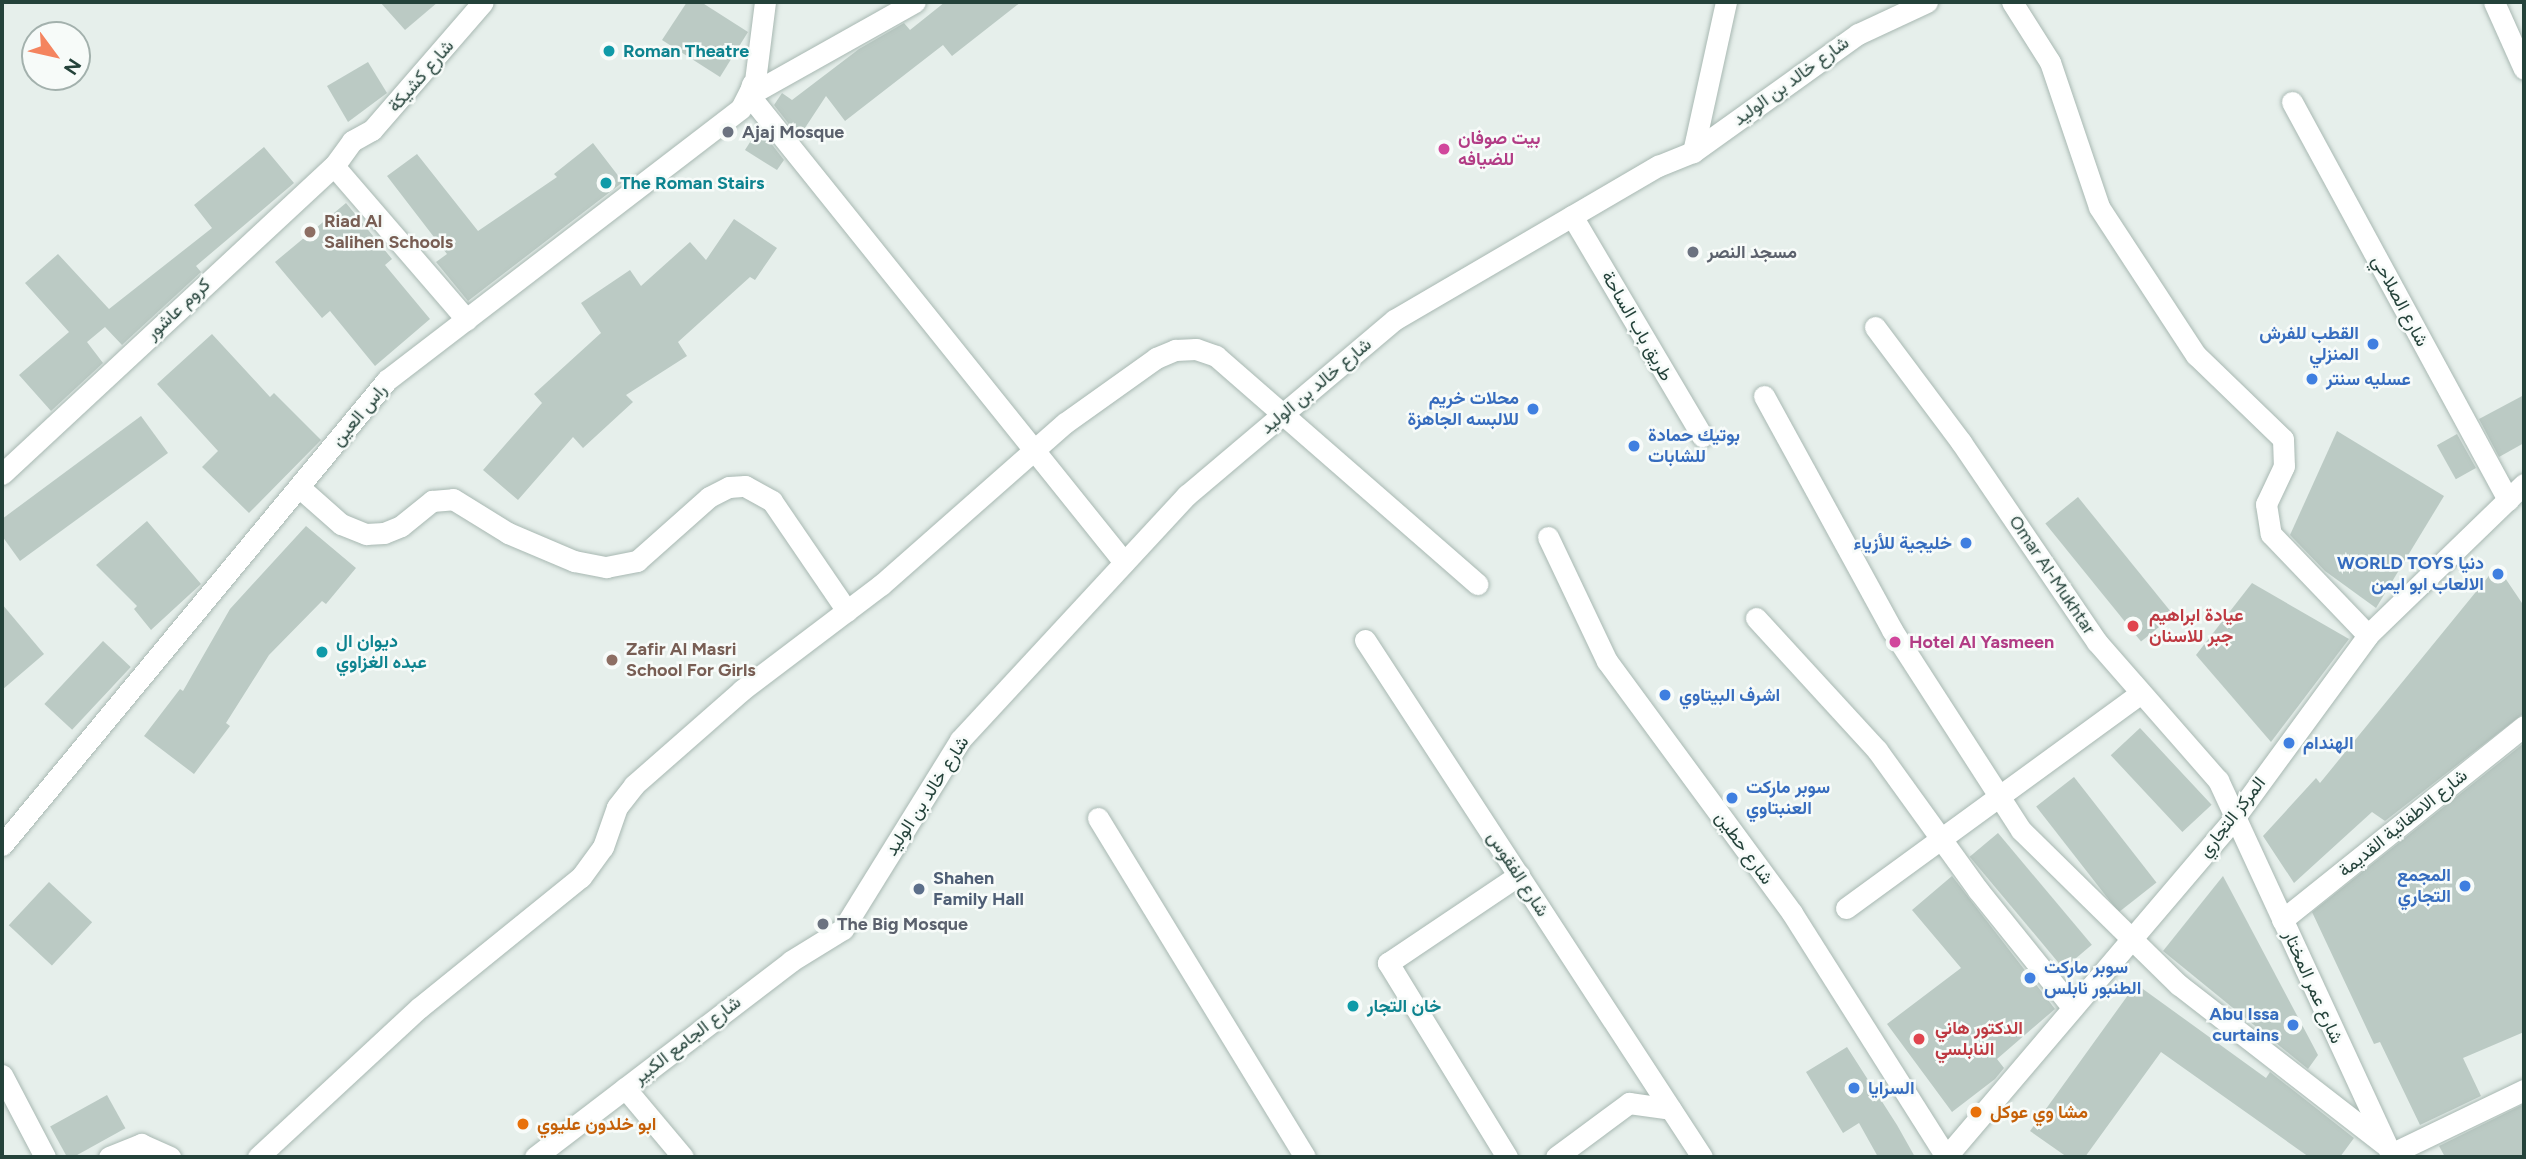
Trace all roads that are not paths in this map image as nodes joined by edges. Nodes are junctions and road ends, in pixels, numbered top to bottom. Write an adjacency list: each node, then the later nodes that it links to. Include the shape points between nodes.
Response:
1 (483, 2): 11 (street, شارع كشيكة, via 398,104 372,130)
2 (765, 2): 9 (street, راس العين, via 757,70)
3 (915, 2): 9 (street)
4 (1726, 2): 12 (street)
5 (1927, 2): 12 (street, شارع خالد بن الوليد, via 1858,34)
6 (2012, 2): 30 (street, via 2050,62 2099,206 2196,355 2283,439 2284,466 2266,505 2270,534)
7 (2494, 2): 8 (street)
8 (2524, 69)
9 (749, 95): 15 (street, راس العين, via 729,120); 20 (street)
10 (2292, 102): 24 (street, شارع الصلاحي)
11 (352, 141): 13 (street, كروم عاشور)
12 (1693, 152): 14 (street, شارع خالد بن الوليد, via 1658,166)
13 (334, 166): 15 (street); 21 (street, كروم عاشور)
14 (1572, 216): 18 (street, شارع خالد بن الوليد, via 1394,320); 19 (street, طريق باب الساحة)
15 (467, 320): 23 (street, راس العين, via 387,380)
16 (1875, 327): 32 (street, Omar Al-Mukhtar, via 1961,442 2097,642)
17 (1764, 396): 34 (street, via 1892,630)
18 (1280, 416): 20 (street, via 1216,356 1196,349 1175,350 1133,374); 26 (street, شارع خالد بن الوليد, via 1187,495); 27 (street)
19 (1702, 436)
20 (1034, 450): 26 (street); 28 (street)
21 (2, 474)
22 (2524, 484): 24 (street, المركز التجاري)
23 (299, 488): 28 (street, via 341,524 366,534 393,530 432,501 453,499 544,549 606,567 637,561 709,497 729,487 745,486 772,501); 38 (street, راس العين)
24 (2508, 500): 30 (street, المركز التجاري)
25 (1548, 537): 60 (street, شارع حطين, via 1607,661 1792,913)
26 (1124, 562): 42 (street, شارع خالد بن الوليد, via 961,740)
27 (1477, 584)
28 (847, 611): 53 (street, via 742,690 634,785 617,807 603,847 581,877 419,1008)
29 (1756, 618): 37 (street, via 1877,750)
30 (2368, 635): 35 (street, المركز التجاري)
31 (1365, 640): 39 (street, شارع الفقوس)
32 (2141, 693): 34 (street); 35 (street, Omar Al-Mukhtar, via 2218,780)
33 (2524, 726): 41 (street, شارع الاطفائية القديمة)
34 (1999, 796): 37 (street); 43 (street, via 2021,830)
35 (2235, 817): 41 (street, شارع عمر المختار); 43 (street, المركز التجاري)
36 (1098, 818): 56 (street)
37 (1941, 838): 40 (street); 44 (street)
38 (2, 845)
39 (1519, 875): 48 (street, شارع الفقوس); 57 (street, via 1388,963)
40 (1846, 908)
41 (2282, 920): 49 (street, شارع عمر المختار)
42 (843, 929): 46 (street, شارع الجامع الكبير, via 791,961)
43 (2132, 938): 44 (street, المركز التجاري); 49 (street, via 2179,985)
44 (2073, 1008): 60 (street, المركز التجاري)
45 (2, 1075): 50 (street)
46 (625, 1088): 54 (street, شارع الجامع الكبير); 55 (street)
47 (2524, 1090): 49 (street)
48 (1671, 1109): 58 (street, via 1629,1103); 59 (street, شارع الفقوس)
49 (2389, 1152)
50 (45, 1157)
51 (109, 1157): 52 (street, via 141,1144)
52 (170, 1157)
53 (258, 1157)
54 (535, 1157)
55 (683, 1157)
56 (1306, 1157)
57 (1507, 1157)
58 (1556, 1157)
59 (1702, 1157)
60 (1946, 1157)

